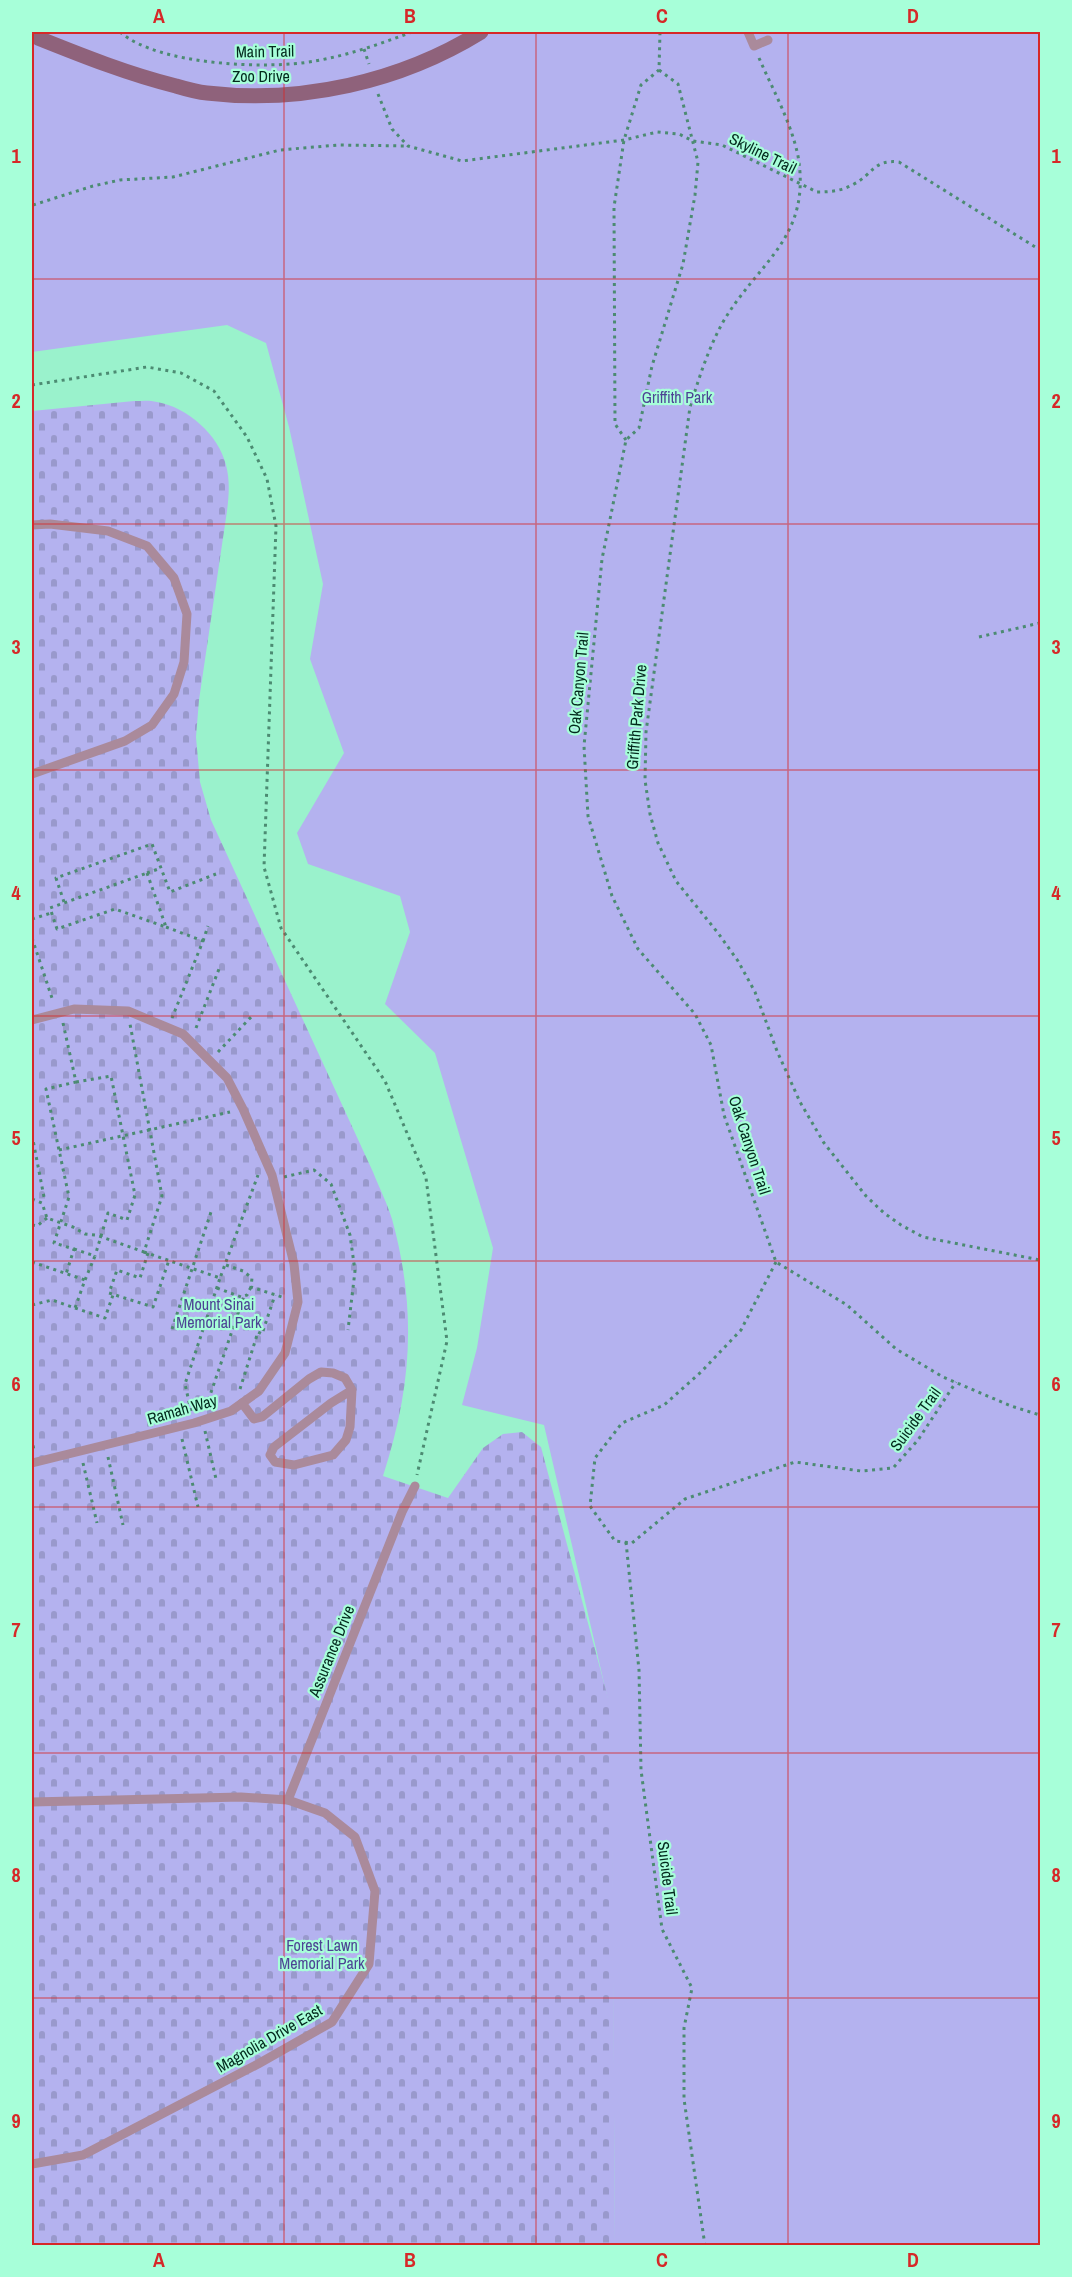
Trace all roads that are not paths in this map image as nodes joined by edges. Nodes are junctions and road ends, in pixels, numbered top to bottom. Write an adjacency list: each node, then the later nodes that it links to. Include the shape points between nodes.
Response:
1 (481, 32): 3 (street, Zoo Drive, via 417,65 353,85 285,96 205,93 146,79)
2 (748, 32): 4 (lane, via 754,46)
3 (37, 40)
4 (768, 40)
5 (32, 525): 6 (lane, via 108,531 147,546 174,578 187,614 184,662 174,694 152,725 125,741)
6 (32, 774)
7 (32, 1020): 9 (lane, Ramah Way, via 74,1009 128,1011 183,1034 227,1078 274,1180 294,1264 298,1302 285,1353 259,1391)
8 (352, 1390): 8 (lane, via 350,1427 346,1440 333,1455 294,1465 274,1462 270,1455 274,1447); 9 (lane, via 345,1378 321,1372 262,1417 254,1419)
9 (242, 1403): 10 (lane, Ramah Way, via 198,1422)
10 (32, 1463)
11 (415, 1486): 12 (lane, Assurance Drive)
12 (288, 1800): 13 (lane, Magnolia Drive East, via 241,1797); 14 (lane, Magnolia Drive East, via 325,1813 355,1837 375,1891 369,1964 332,2022 83,2155)
13 (32, 1802)
14 (32, 2164)

